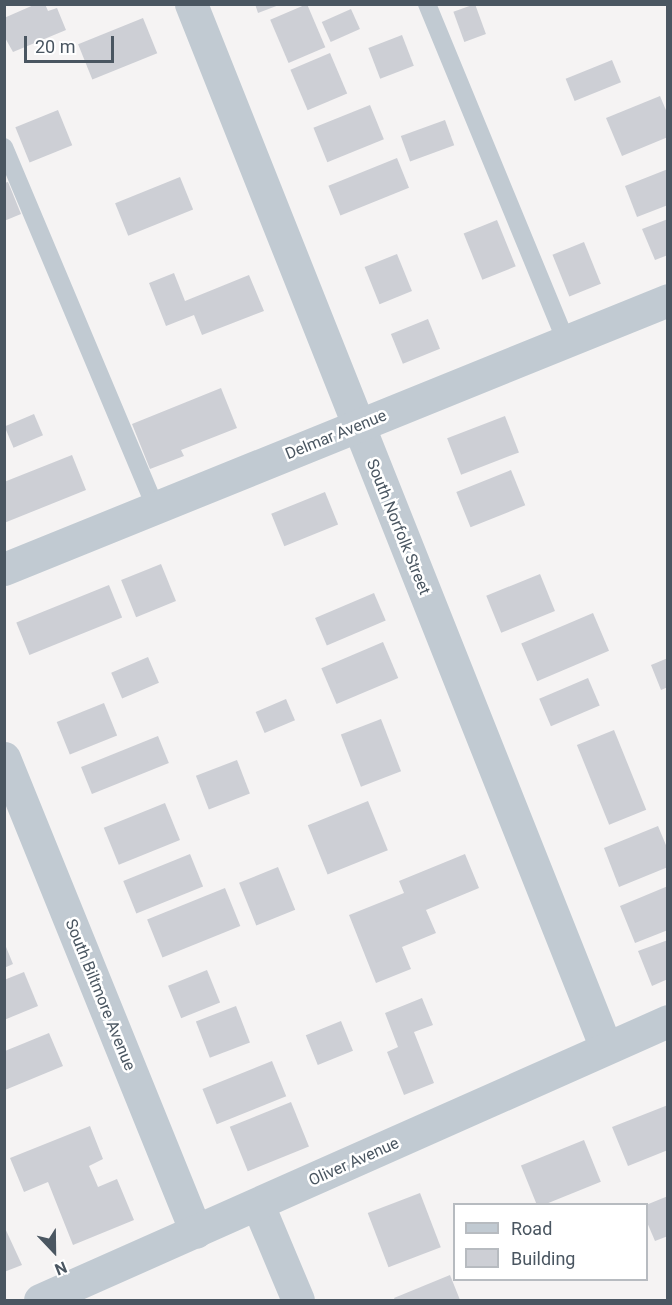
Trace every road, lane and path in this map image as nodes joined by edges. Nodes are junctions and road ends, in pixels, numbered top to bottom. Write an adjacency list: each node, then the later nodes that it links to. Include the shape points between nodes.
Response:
1 (191, 4): 6 (street, South Norfolk Street)
2 (428, 4): 5 (lane)
3 (4, 147): 7 (lane)
4 (668, 300): 5 (street, Delmar Avenue)
5 (566, 341): 6 (street, Delmar Avenue)
6 (358, 426): 7 (street, Delmar Avenue); 11 (street, South Norfolk Street)
7 (156, 508): 8 (street, Delmar Avenue)
8 (4, 569)
9 (4, 758): 13 (street, South Biltmore Avenue)
10 (668, 1021): 11 (street, Oliver Avenue)
11 (606, 1048): 12 (street, Oliver Avenue)
12 (258, 1205): 13 (street, Oliver Avenue); 15 (street)
13 (196, 1232): 14 (street, Oliver Avenue)
14 (40, 1300)
15 (298, 1300)

